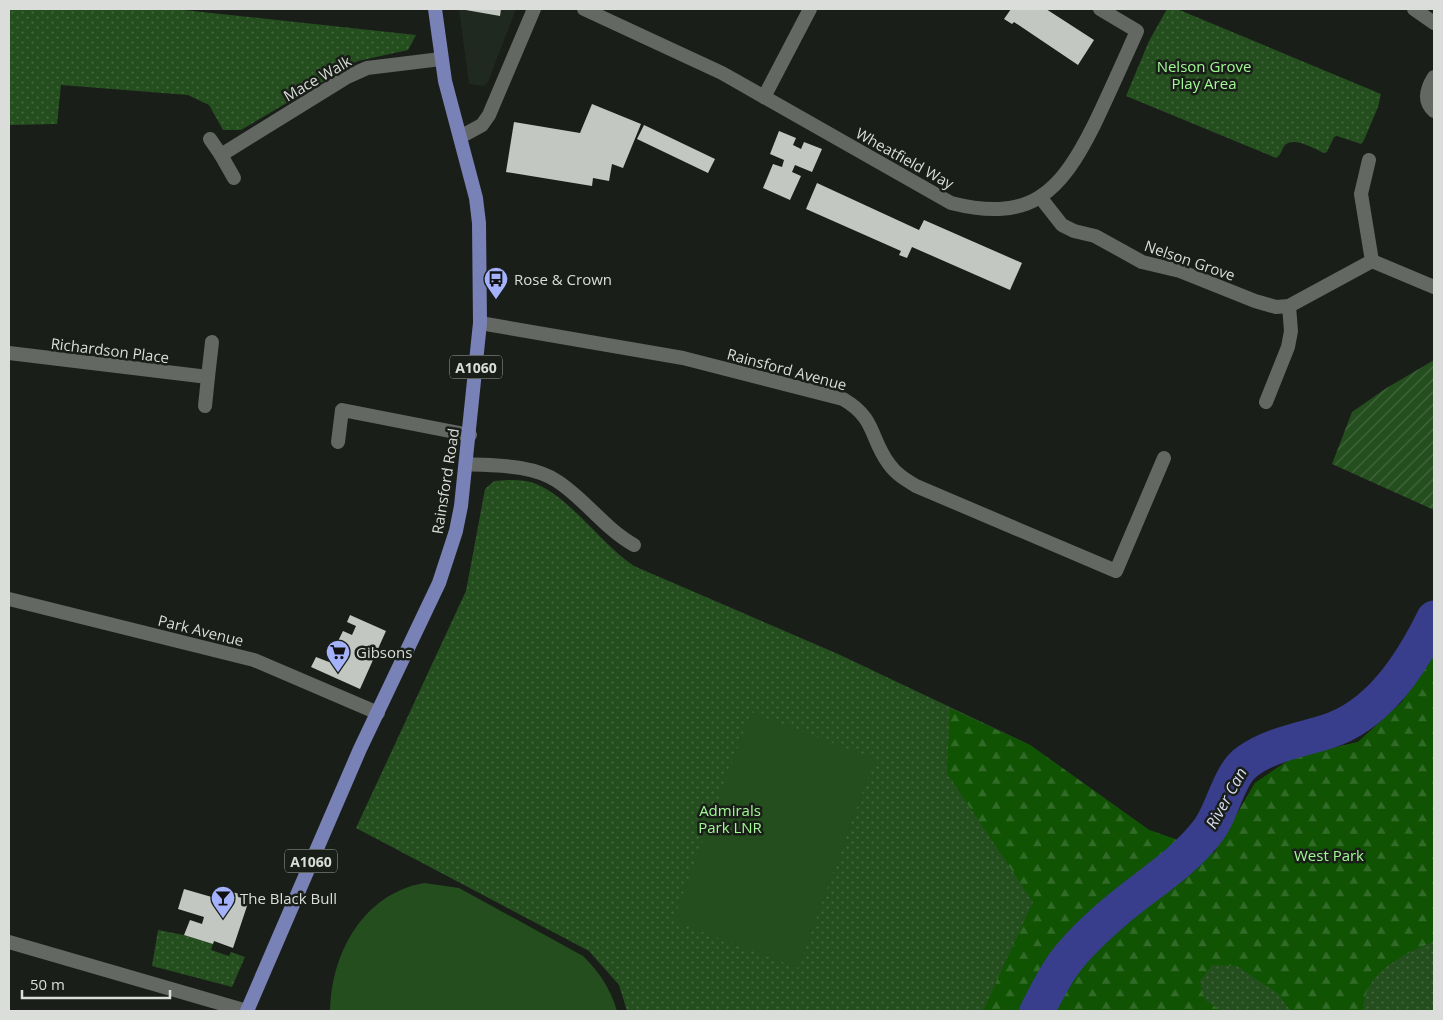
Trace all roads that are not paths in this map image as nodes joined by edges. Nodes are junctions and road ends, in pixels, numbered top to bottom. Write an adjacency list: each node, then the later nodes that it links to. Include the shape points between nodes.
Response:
1 (435, 9): 8 (main road, Rainsford Road / A1060)
2 (534, 9): 12 (street, via 489,114 482,125)
3 (584, 9): 10 (street, Wheatfield Way, via 722,73)
4 (810, 9): 10 (street)
5 (1100, 9): 17 (street, Wheatfield Way, via 1137,31 1077,158 1064,177)
6 (1414, 9): 7 (street)
7 (1434, 23)
8 (441, 59): 12 (main road, Rainsford Road / A1060); 14 (street, Mace Walk, via 367,68)
9 (1434, 77): 11 (street, via 1426,99)
10 (764, 97): 17 (street, Wheatfield Way, via 951,203 976,209 1002,208)
11 (1434, 111)
12 (460, 137): 21 (main road, Rainsford Road / A1060, via 476,198)
13 (210, 139): 14 (street)
14 (221, 155): 16 (street)
15 (1369, 160): 18 (street, via 1361,194)
16 (234, 178)
17 (1040, 197): 20 (street, Nelson Grove, via 1062,225 1095,236 1142,262 1196,276 1255,301 1276,307)
18 (1372, 261): 19 (street); 20 (street)
19 (1434, 286)
20 (1289, 306): 25 (street, via 1291,331 1288,347)
21 (480, 323): 27 (main road, Rainsford Road / A1060); 29 (street, Rainsford Avenue, via 683,358 842,400 858,408 868,421 888,464 916,486 1116,571)
22 (212, 342): 24 (street)
23 (9, 353): 24 (street, Richardson Place)
24 (208, 377): 26 (street)
25 (1266, 402)
26 (205, 406)
27 (470, 435): 28 (street, via 342,410); 30 (main road, Rainsford Road / A1060)
28 (338, 442)
29 (1164, 458)
30 (466, 464): 31 (street, via 520,468 556,480 606,526); 33 (main road, Rainsford Road / A1060, via 456,531 439,584)
31 (634, 544)
32 (9, 599): 33 (street, Park Avenue, via 254,660)
33 (378, 713): 35 (main road, Rainsford Road / A1060)
34 (9, 942): 35 (street)
35 (247, 1011)

